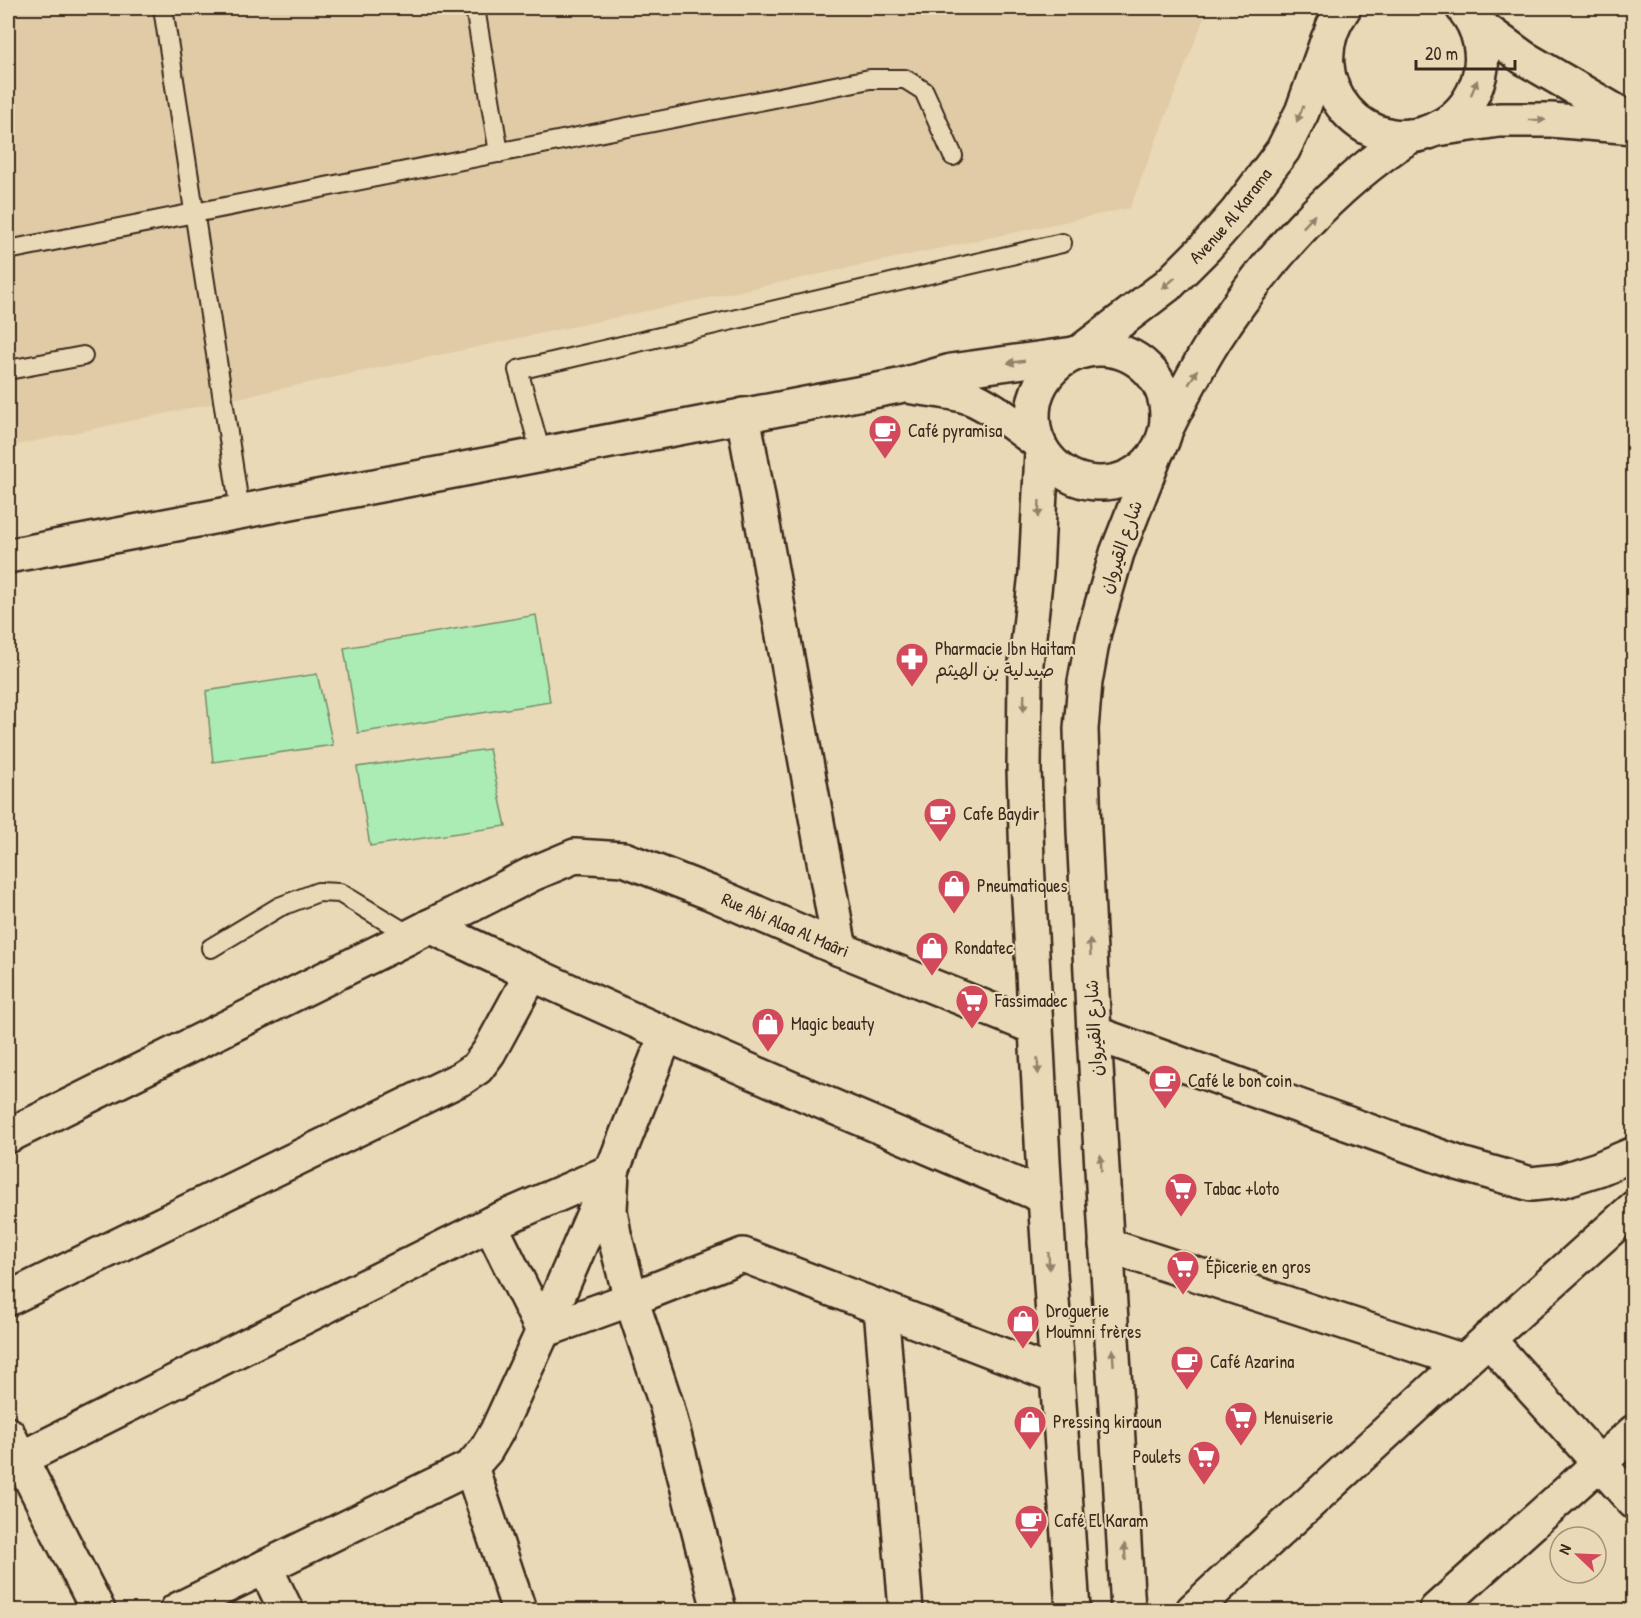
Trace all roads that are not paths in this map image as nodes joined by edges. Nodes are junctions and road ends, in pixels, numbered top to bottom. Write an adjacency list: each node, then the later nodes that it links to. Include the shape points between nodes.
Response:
1 (163, 8): 9 (lane)
2 (475, 8): 7 (lane)
3 (1467, 13): 5 (street, via 1524,58); 6 (street, one-way to 3, via 1452,119 1474,91 1482,56 1479,38)
4 (1336, 19): 6 (street, via 1326,54 1328,76 1344,109 1381,133 1395,136); 12 (street, Avenue Al Karama, one-way to 12, via 1302,112 1283,150 1236,213 1168,284)
5 (1634, 124): 6 (street, one-way to 5, via 1499,120)
6 (1424, 132): 17 (street, one-way to 6, via 1210,348 1282,250 1354,177 1383,153)
7 (499, 153): 8 (lane, via 870,79 905,79 924,91); 9 (lane)
8 (953, 156)
9 (194, 213): 11 (lane); 20 (lane)
10 (1062, 243): 19 (lane, via 518,370)
11 (8, 250)
12 (1077, 353): 15 (street, one-way to 15, via 951,371); 17 (street, via 1097,348 1114,350 1145,365 1164,394 1167,411); 18 (street, via 1050,371 1035,397 1034,427)
13 (83, 356): 14 (lane)
14 (8, 370)
15 (899, 386): 16 (street); 18 (street, via 970,398 988,406)
16 (743, 415): 19 (street); 24 (street)
17 (1160, 442): 18 (street, via 1146,466 1129,477 1097,484 1060,470); 27 (street, شارع القيروان, one-way to 17, via 1081,740 1085,682 1094,632 1117,553)
18 (1040, 446): 26 (street, one-way to 26, via 1036,573 1024,718)
19 (541, 454): 20 (street)
20 (240, 511): 21 (street)
21 (8, 556)
22 (421, 931): 23 (lane, via 340,893 318,892 279,907); 24 (street, Rue Abi Alaa Al Maâri, via 575,856 624,859); 25 (street); 29 (street, Rue Abi Alaa Al Maâri)
23 (211, 948)
24 (840, 949): 26 (street, Rue Abi Alaa Al Maâri)
25 (531, 975): 28 (street); 36 (street, via 489,1052 477,1068 462,1078)
26 (1036, 1028): 32 (street, one-way to 32)
27 (1094, 1033): 30 (street, via 1461,1164 1531,1184 1560,1181); 35 (street, شارع القيروان, one-way to 27)
28 (666, 1035): 31 (street); 32 (street)
29 (8, 1136)
30 (1634, 1154)
31 (612, 1170): 34 (street); 37 (street, via 610,1210); 39 (street)
32 (1045, 1197): 41 (street, one-way to 41)
33 (1634, 1208): 40 (street)
34 (490, 1224): 39 (street); 43 (street)
35 (1106, 1245): 40 (street); 55 (street, شارع القيروان, one-way to 35)
36 (8, 1299)
37 (631, 1299): 38 (street, via 743,1255); 39 (street); 52 (street, via 667,1407)
38 (881, 1308): 41 (street); 53 (street)
39 (543, 1331): 45 (street, via 497,1431)
40 (1476, 1350): 44 (street); 56 (street)
41 (1057, 1376): 54 (street)
42 (1634, 1432): 44 (street)
43 (14, 1447): 48 (street)
44 (1598, 1464): 46 (street); 57 (street)
45 (471, 1467): 47 (street); 51 (street)
46 (1634, 1502)
47 (265, 1567): 49 (street); 50 (street)
48 (98, 1611)
49 (177, 1611)
50 (286, 1611)
51 (519, 1611)
52 (719, 1611)
53 (906, 1611)
54 (1073, 1611)
55 (1128, 1611)
56 (1193, 1611)
57 (1436, 1611)

